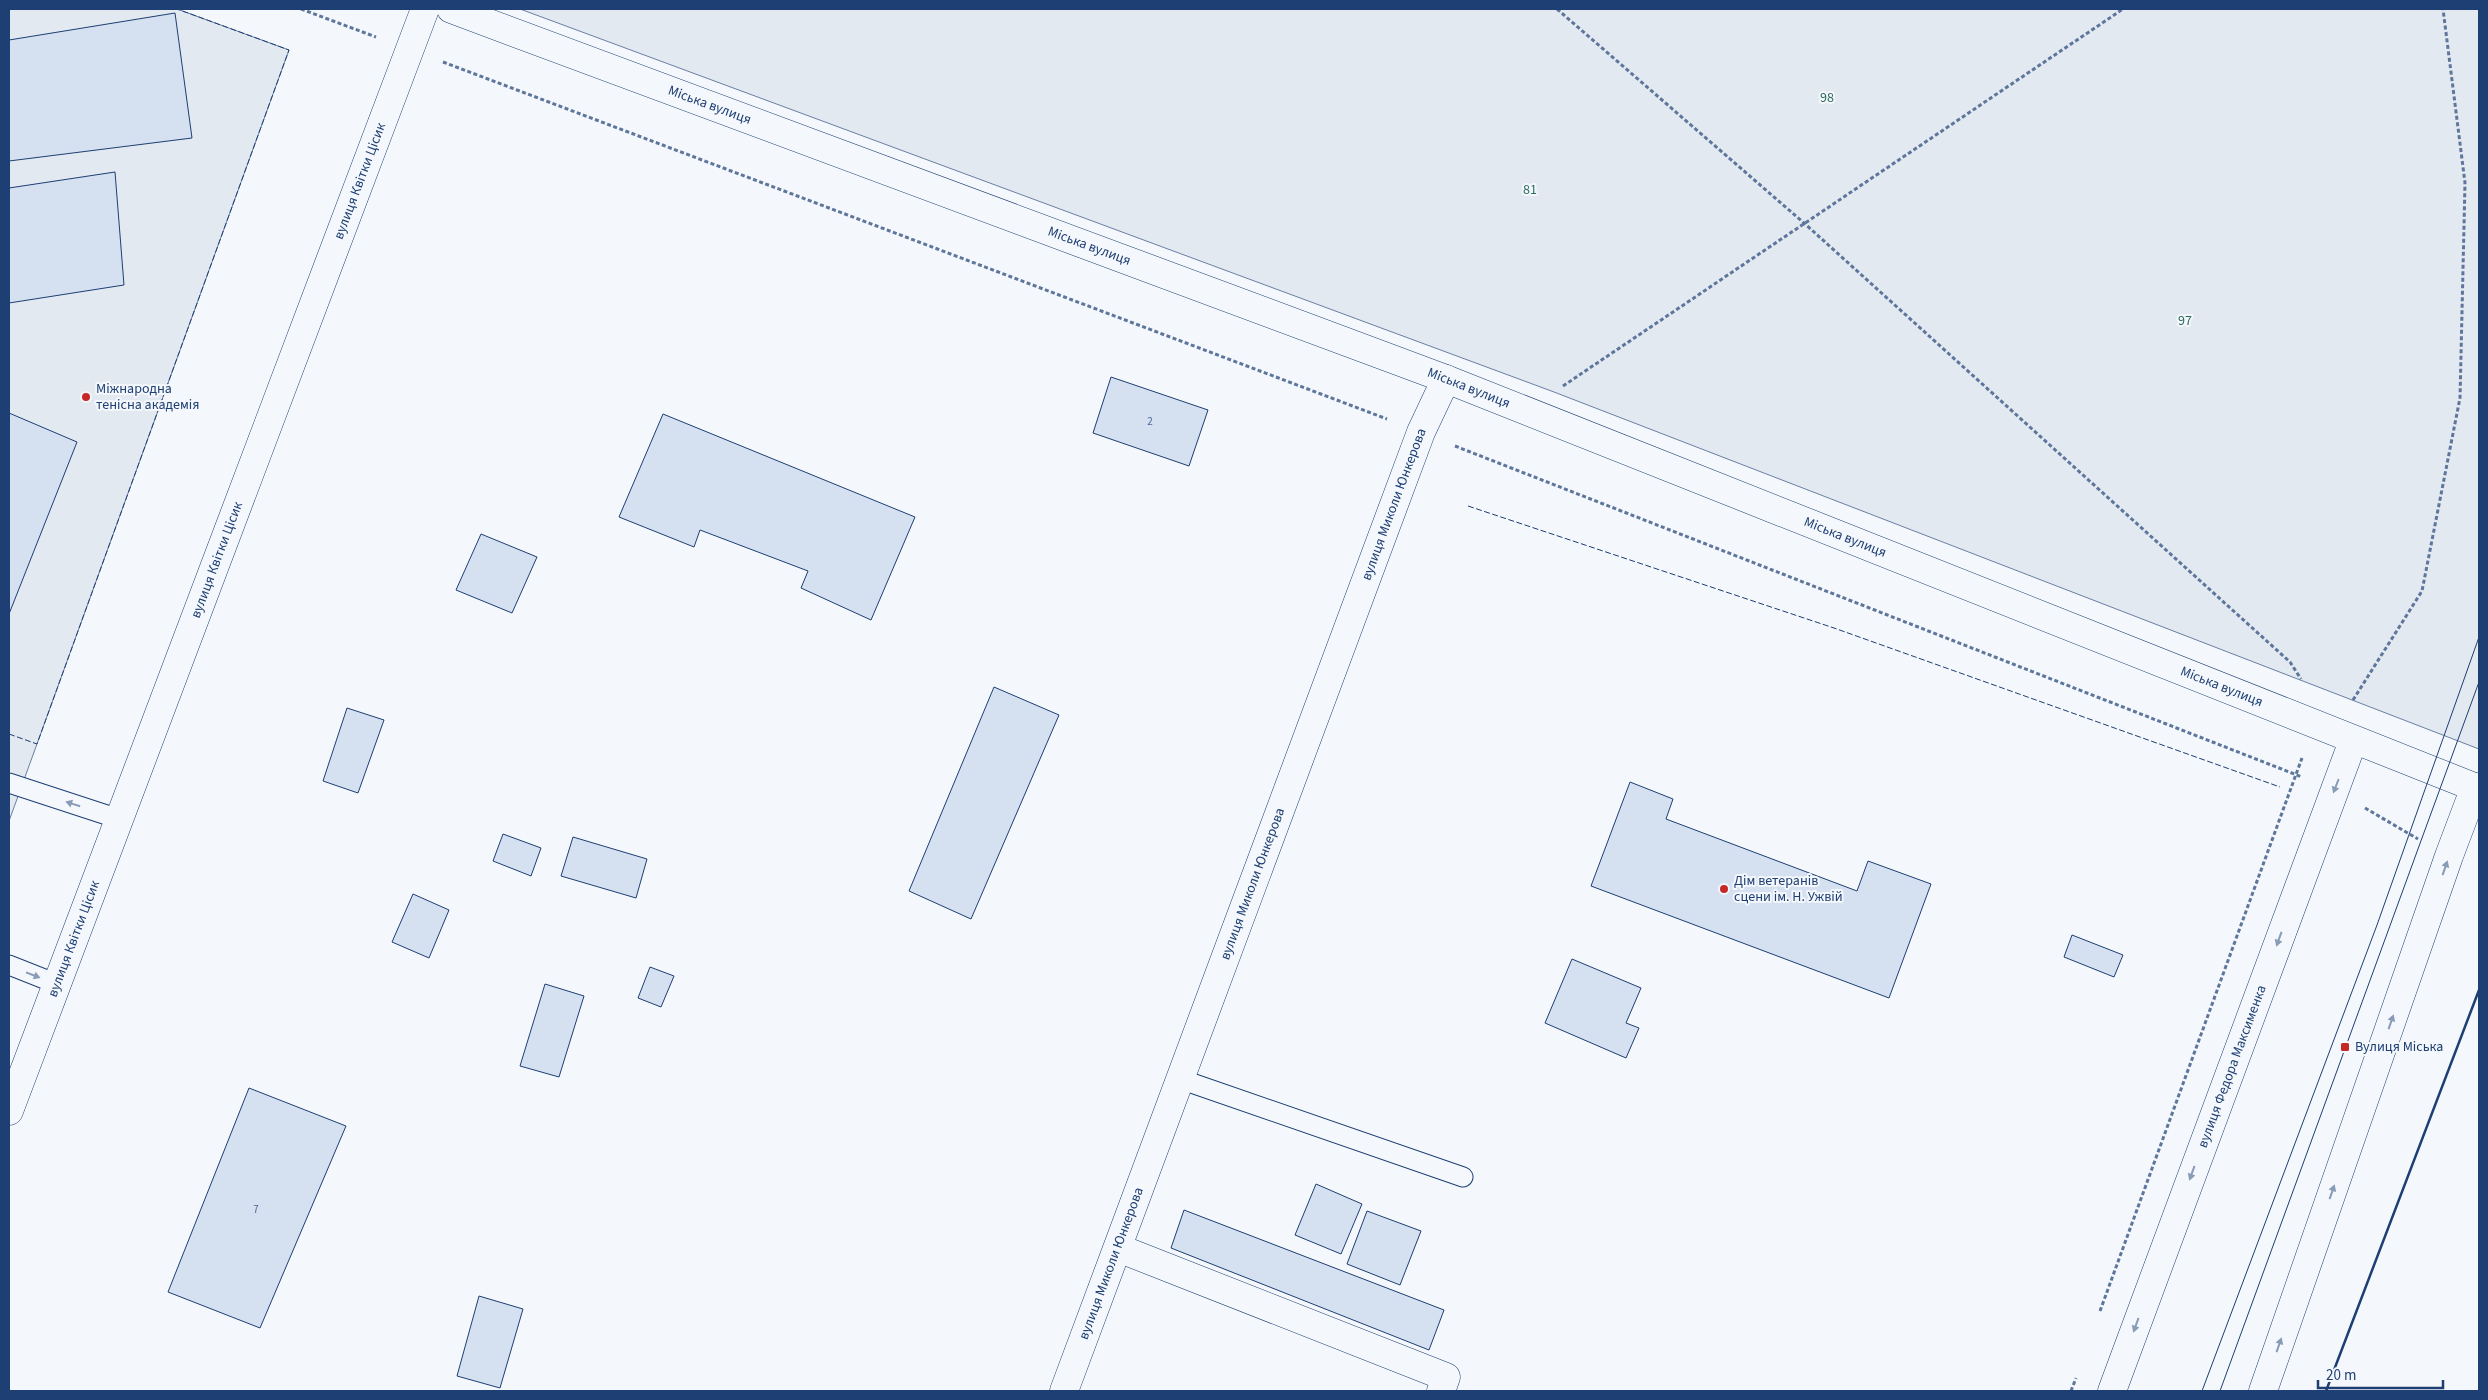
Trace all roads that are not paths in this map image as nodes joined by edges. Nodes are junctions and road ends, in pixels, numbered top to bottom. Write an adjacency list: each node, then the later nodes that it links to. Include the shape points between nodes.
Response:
1 (425, 9): 7 (street, вулиця Квітки Цісик)
2 (451, 9): 3 (street, Міська вулиця)
3 (1446, 379): 4 (street, Міська вулиця); 10 (street, вулиця Миколи Юнкерова, via 1421,432)
4 (2333, 733): 6 (street, Міська вулиця); 16 (street, вулиця Федора Максименка, one-way to 16)
5 (9, 784): 7 (lane, one-way to 5)
6 (2477, 788): 17 (street, one-way to 6, via 2449,856)
7 (119, 819): 9 (street, вулиця Квітки Цісик)
8 (9, 965): 9 (lane, one-way to 9)
9 (57, 984): 11 (street, вулиця Квітки Цісик)
10 (1180, 1079): 12 (lane); 13 (street, вулиця Миколи Юнкерова)
11 (9, 1111)
12 (1463, 1176)
13 (1118, 1248): 14 (street, вулиця Миколи Юнкерова); 15 (street, via 1446,1377)
14 (1064, 1391)
15 (1441, 1391)
16 (2112, 1391)
17 (2262, 1391)

